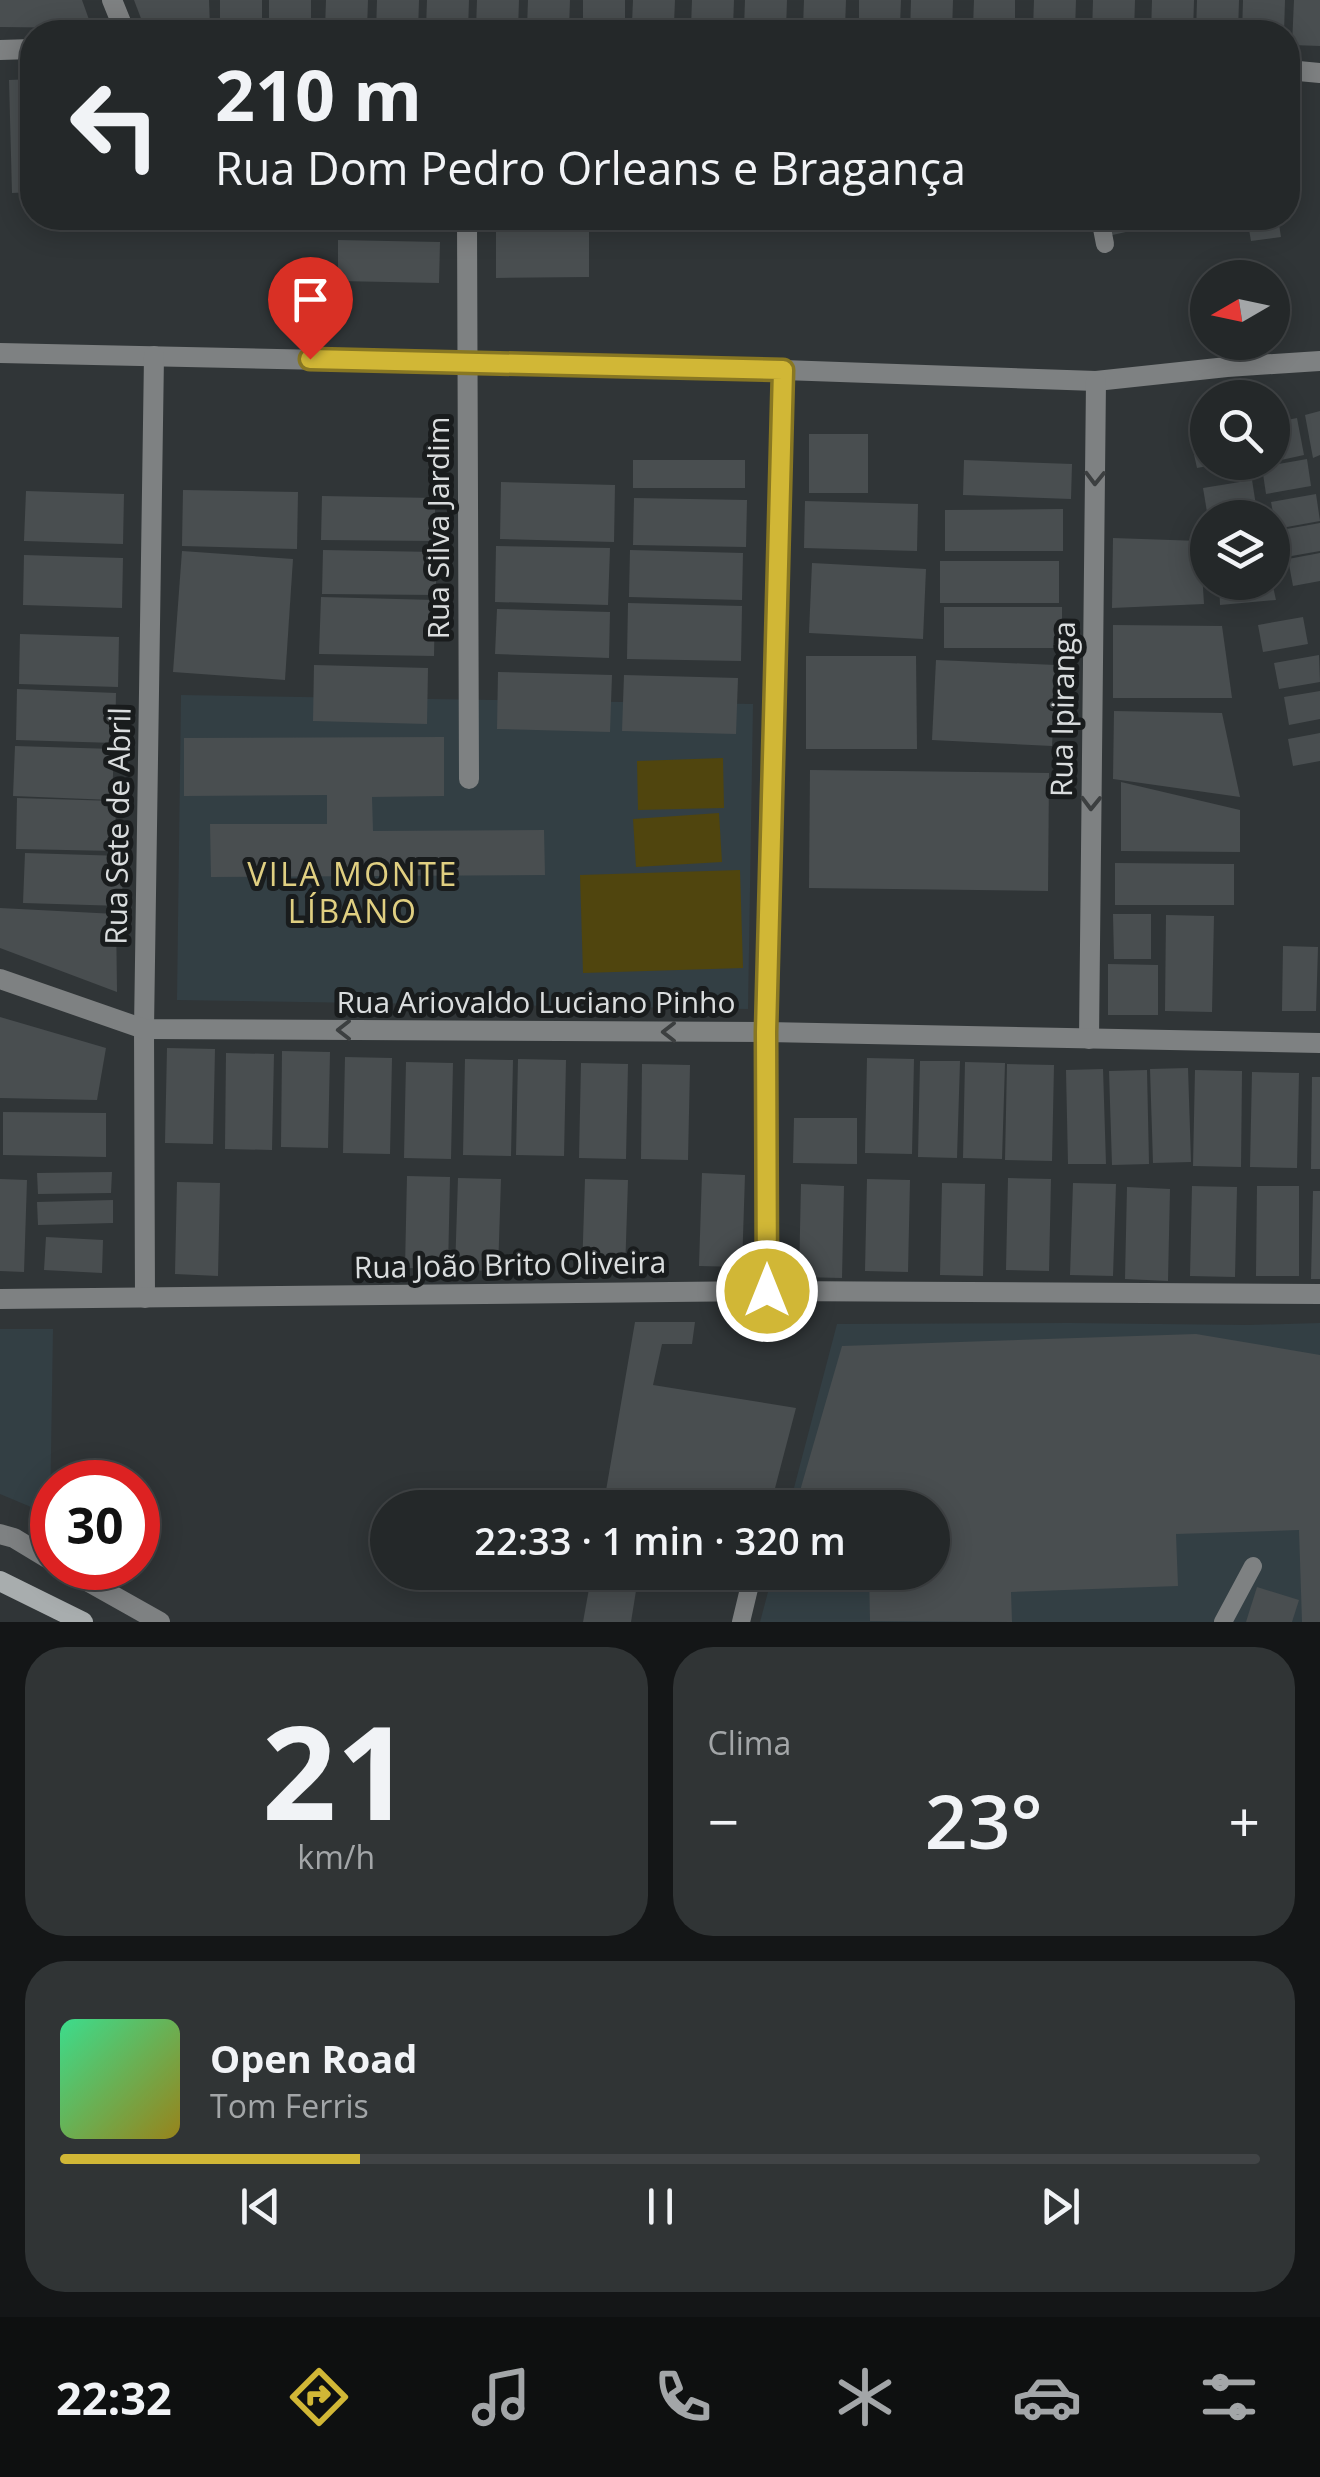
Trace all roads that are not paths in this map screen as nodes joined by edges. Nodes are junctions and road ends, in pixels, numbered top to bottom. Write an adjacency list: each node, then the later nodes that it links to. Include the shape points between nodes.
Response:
1 (467, 230): 7 (street, Rua Silva Jardim)
2 (1103, 230): 3 (lane)
3 (1106, 244)
4 (0, 352): 5 (street)
5 (154, 356): 7 (street); 12 (street, Rua Sete de Abril)
6 (1320, 361): 9 (street)
7 (466, 363): 8 (street); 10 (street, Rua Silva Jardim)
8 (783, 370): 9 (street); 13 (street)
9 (1096, 381): 14 (street, Rua Ipiranga, one-way to 14)
10 (469, 779)
11 (0, 978): 12 (street, Rua Ariovaldo Luciano Pinho)
12 (144, 1030): 13 (street, Rua Ariovaldo Luciano Pinho, one-way to 12); 19 (street, Rua Sete de Abril)
13 (766, 1032): 14 (street, Rua Ariovaldo Luciano Pinho); 16 (street)
14 (1088, 1038): 15 (street, Rua Ariovaldo Luciano Pinho)
15 (1320, 1043)
16 (767, 1291): 17 (street, Rua João Brito Oliveira); 19 (street, Rua João Brito Oliveira)
17 (1320, 1294)
18 (0, 1298): 19 (street, Rua João Brito Oliveira)
19 (145, 1298)
20 (0, 1534): 21 (street)
21 (30, 1548)
22 (1252, 1566): 29 (lane)
23 (0, 1581): 26 (main road)
24 (103, 1590): 27 (street)
25 (749, 1590): 28 (lane)
26 (83, 1622)
27 (160, 1622)
28 (741, 1622)
29 (1223, 1622)

